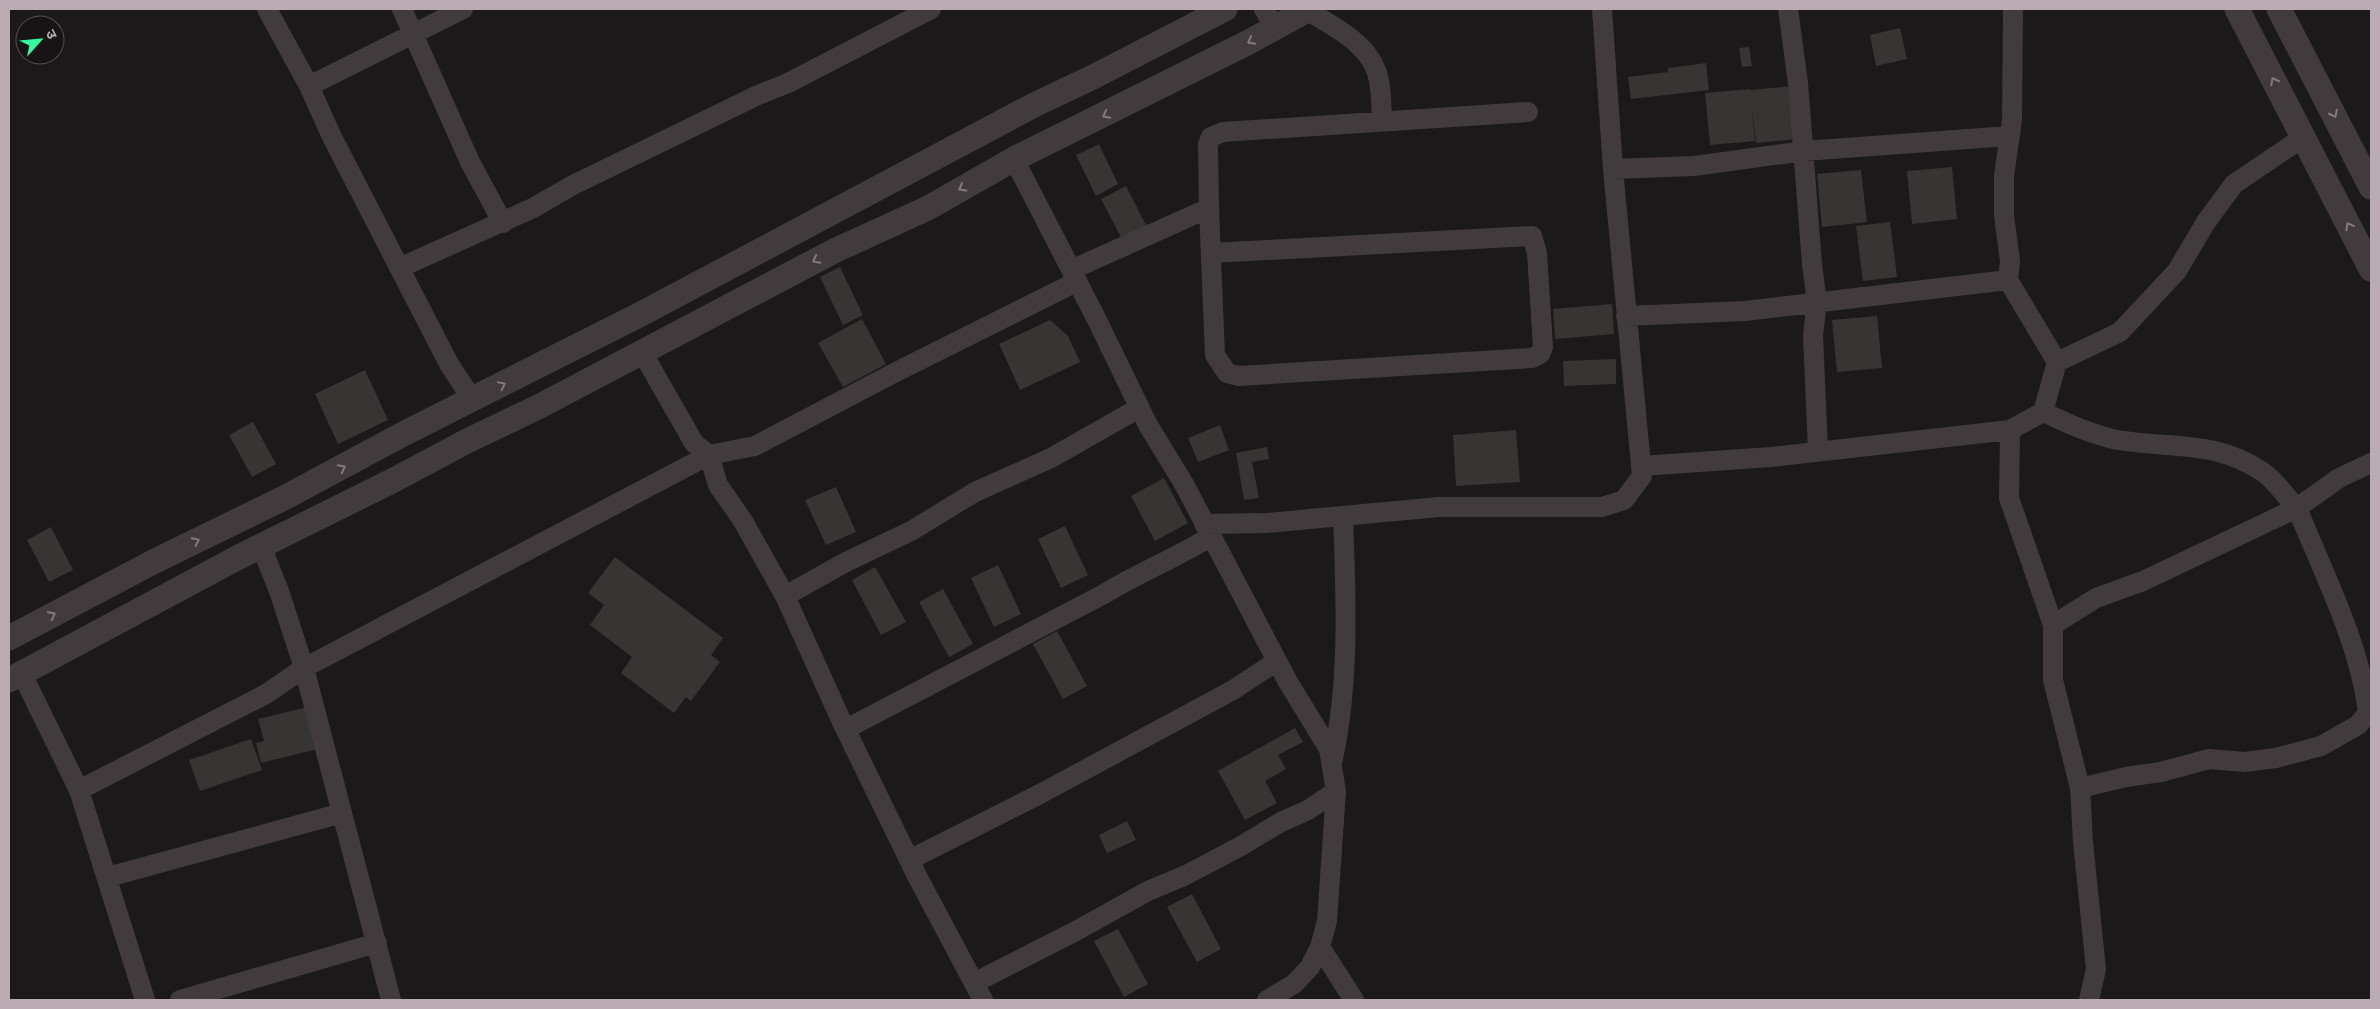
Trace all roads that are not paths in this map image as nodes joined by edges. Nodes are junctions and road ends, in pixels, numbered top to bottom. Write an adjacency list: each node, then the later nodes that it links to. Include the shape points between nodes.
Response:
1 (267, 9): 14 (street)
2 (402, 9): 13 (street)
3 (463, 9): 13 (street)
4 (931, 9): 24 (street, via 788,83 573,185)
5 (1225, 9): 34 (street, one-way to 5, via 641,314 1034,105)
6 (1602, 9): 21 (street)
7 (1788, 9): 19 (street)
8 (2013, 9): 17 (street)
9 (2237, 9): 18 (street, one-way to 9)
10 (2279, 9): 22 (street, one-way to 22)
11 (1308, 10): 12 (street); 16 (street, via 1360,46 1376,68)
12 (1270, 18): 20 (street, one-way to 20, via 1102,117)
13 (413, 33): 14 (street); 24 (street, via 470,162)
14 (309, 86): 26 (street)
15 (1528, 112): 16 (street)
16 (1382, 121): 23 (street, via 1240,130 1211,137 1208,144)
17 (2009, 136): 19 (street); 29 (street, via 2004,176 2004,215 2010,261)
18 (2302, 138): 27 (street, one-way to 18); 33 (street, via 2234,184 2206,222 2178,270 2120,332)
19 (1804, 151): 21 (street, via 1694,166); 30 (street)
20 (1014, 159): 28 (street); 32 (street, one-way to 32, via 928,208 836,250)
21 (1613, 169): 31 (street)
22 (2371, 187)
23 (1209, 208): 25 (street); 28 (street)
24 (503, 222): 26 (street)
25 (1211, 253): 25 (street, via 1215,355 1227,373 1240,376 1532,358 1540,354 1543,347 1537,254 1532,236)
26 (399, 268): 34 (street, via 449,364)
27 (2371, 269)
28 (1074, 276): 35 (street); 39 (street, via 1026,306 755,446)
29 (2008, 280): 30 (street); 33 (street)
30 (1817, 302): 31 (street, via 1745,311); 38 (street, via 1813,335)
31 (1626, 316): 41 (street)
32 (642, 352): 39 (street, via 694,443); 45 (street)
33 (2057, 362): 36 (street)
34 (472, 399): 48 (street, one-way to 34)
35 (1139, 408): 44 (street); 46 (street, via 1051,458 975,492 911,531)
36 (2043, 412): 37 (street); 42 (street, via 2118,440 2214,450 2264,472)
37 (2010, 430): 38 (street); 47 (street, via 2010,498)
38 (1818, 451): 41 (street)
39 (708, 455): 46 (street, via 718,485); 50 (street)
40 (2371, 464): 42 (street, via 2339,478)
41 (1641, 466): 43 (street, via 1642,476 1624,500 1602,507 1439,507)
42 (2297, 508): 47 (street, via 2143,581 2096,598); 54 (street, via 2345,626 2366,694 2368,713 2358,725 2321,746 2276,758 2244,762 2209,759)
43 (1343, 516): 44 (street); 53 (street, via 1346,646)
44 (1207, 531): 49 (street); 52 (street, via 1184,553 1136,574 1104,594)
45 (261, 546): 50 (street); 51 (street)
46 (785, 596): 52 (street)
47 (2053, 625): 54 (street, via 2053,680)
48 (9, 638)
49 (1277, 661): 53 (street, via 1329,749); 58 (street, via 1233,690)
50 (304, 668): 55 (street, via 266,694); 57 (street)
51 (15, 677): 55 (street)
52 (846, 729): 58 (street)
53 (1332, 765): 56 (street)
54 (2080, 788): 68 (street, via 2096,969)
55 (80, 790): 59 (street)
56 (1336, 791): 61 (street, via 1327,921); 62 (street, via 1308,810 1074,932)
57 (342, 813): 59 (street); 60 (street)
58 (909, 860): 62 (street)
59 (108, 877): 63 (street)
60 (377, 943): 64 (street); 65 (street)
61 (1320, 947): 66 (street, via 1310,967 1294,984); 67 (street)
62 (978, 991)
63 (145, 1000)
64 (180, 1000)
65 (392, 1000)
66 (1267, 1000)
67 (1354, 1000)
68 (2089, 1000)

